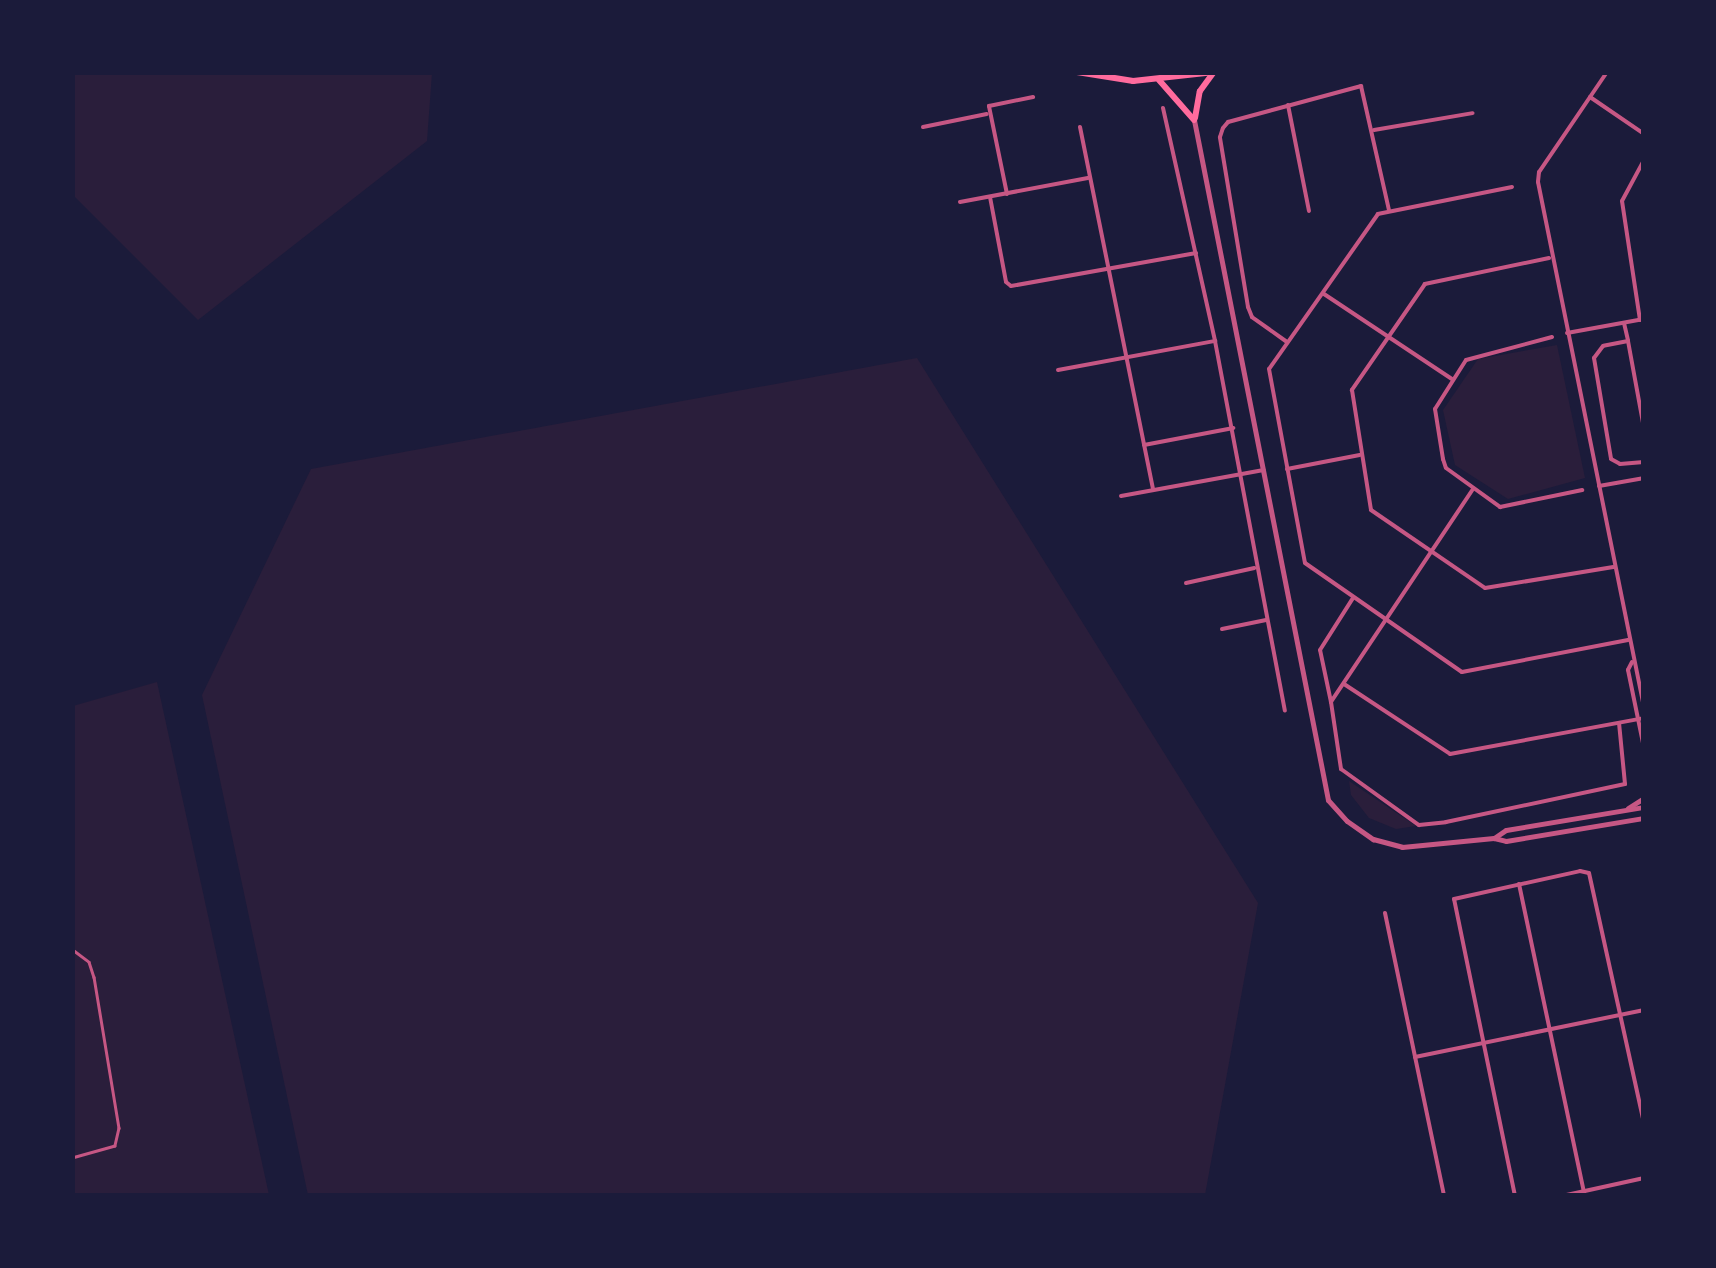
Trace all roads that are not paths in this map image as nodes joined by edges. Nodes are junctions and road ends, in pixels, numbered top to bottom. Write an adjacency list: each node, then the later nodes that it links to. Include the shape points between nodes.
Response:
1 (1077, 72): 4 (main road)
2 (1608, 72): 5 (street)
3 (1214, 73): 4 (main road); 11 (main road, via 1200,92)
4 (1159, 80): 11 (main road)
5 (1590, 96): 15 (street); 25 (street, via 1539,172)
6 (1033, 97): 9 (street, via 989,106)
7 (1288, 105): 14 (street, via 1355,84 1366,92); 22 (street); 35 (street, via 1228,122 1220,136 1248,307)
8 (1163, 108): 24 (street)
9 (990, 114): 12 (street); 19 (street)
10 (1473, 114): 14 (street)
11 (1194, 120): 45 (street)
12 (923, 127)
13 (1080, 127): 17 (street)
14 (1374, 130): 23 (street)
15 (1644, 134)
16 (1644, 160): 28 (street, via 1622,201)
17 (1090, 178): 19 (street); 26 (street)
18 (1512, 187): 23 (street)
19 (1007, 194): 20 (street)
20 (990, 197): 21 (street); 26 (street, via 1008,284)
21 (960, 202)
22 (1310, 210)
23 (1389, 210): 27 (street, via 1378,214)
24 (1196, 253): 26 (street); 33 (street)
25 (1550, 258): 30 (street); 31 (street, via 1431,280)
26 (1108, 270): 36 (street)
27 (1324, 294): 31 (street); 35 (street)
28 (1642, 320): 29 (street)
29 (1624, 323): 30 (street); 34 (street)
30 (1566, 333): 48 (street)
31 (1391, 337): 38 (street); 42 (street, via 1352,390)
32 (1552, 337): 38 (street, via 1474,355)
33 (1215, 341): 36 (street); 39 (street)
34 (1628, 341): 40 (street); 43 (street, via 1603,346 1594,358 1611,458)
35 (1288, 343): 44 (street, via 1268,373)
36 (1126, 357): 37 (street); 41 (street)
37 (1058, 370)
38 (1452, 379): 49 (street, via 1435,408 1443,459)
39 (1232, 428): 41 (street); 46 (street)
40 (1644, 428)
41 (1144, 445): 50 (street)
42 (1360, 455): 44 (street); 53 (street, via 1376,516)
43 (1644, 462)
44 (1287, 469): 57 (street, via 1305,563)
45 (1264, 470): 46 (street); 74 (street, via 1328,800 1372,838 1402,847)
46 (1242, 474): 50 (street); 55 (street)
47 (1644, 478): 48 (street)
48 (1599, 486): 54 (street)
49 (1474, 489): 51 (street, via 1508,508); 53 (street)
50 (1153, 490): 52 (street)
51 (1582, 490)
52 (1121, 496)
53 (1431, 553): 54 (street, via 1485,588); 59 (street)
54 (1613, 567): 61 (street)
55 (1255, 568): 56 (street); 58 (street)
56 (1186, 583)
57 (1353, 598): 59 (street); 64 (street, via 1320,650)
58 (1266, 620): 60 (street); 66 (street)
59 (1386, 620): 61 (street, via 1462,672); 63 (street)
60 (1222, 629)
61 (1628, 640): 62 (street)
62 (1632, 662): 65 (street); 67 (street, via 1628,670)
63 (1344, 684): 64 (street); 68 (street, via 1450,754)
64 (1331, 702): 68 (street, via 1346,776 1419,825 1619,788 1627,781)
65 (1644, 706)
66 (1286, 710)
67 (1641, 719): 68 (street); 69 (street)
68 (1619, 723)
69 (1644, 748)
70 (1644, 798): 72 (street)
71 (1644, 807): 72 (street)
72 (1626, 810): 74 (street, via 1506,830)
73 (1644, 820): 74 (street)
74 (1494, 838)
75 (1519, 884): 79 (street, via 1580,871 1590,878); 80 (street); 81 (street, via 1454,900 1452,906)
76 (1386, 914): 82 (street)
77 (72, 950): 84 (lane, via 89,962 94,977 119,1128 115,1146)
78 (1644, 1010): 79 (street)
79 (1618, 1016): 80 (street); 83 (street)
80 (1550, 1029): 81 (street); 86 (street)
81 (1481, 1044): 82 (street); 88 (street)
82 (1415, 1057): 87 (street)
83 (1644, 1124)
84 (72, 1158)
85 (1644, 1178): 86 (street)
86 (1585, 1193): 89 (street)
87 (1444, 1196)
88 (1515, 1196)
89 (1562, 1196)

